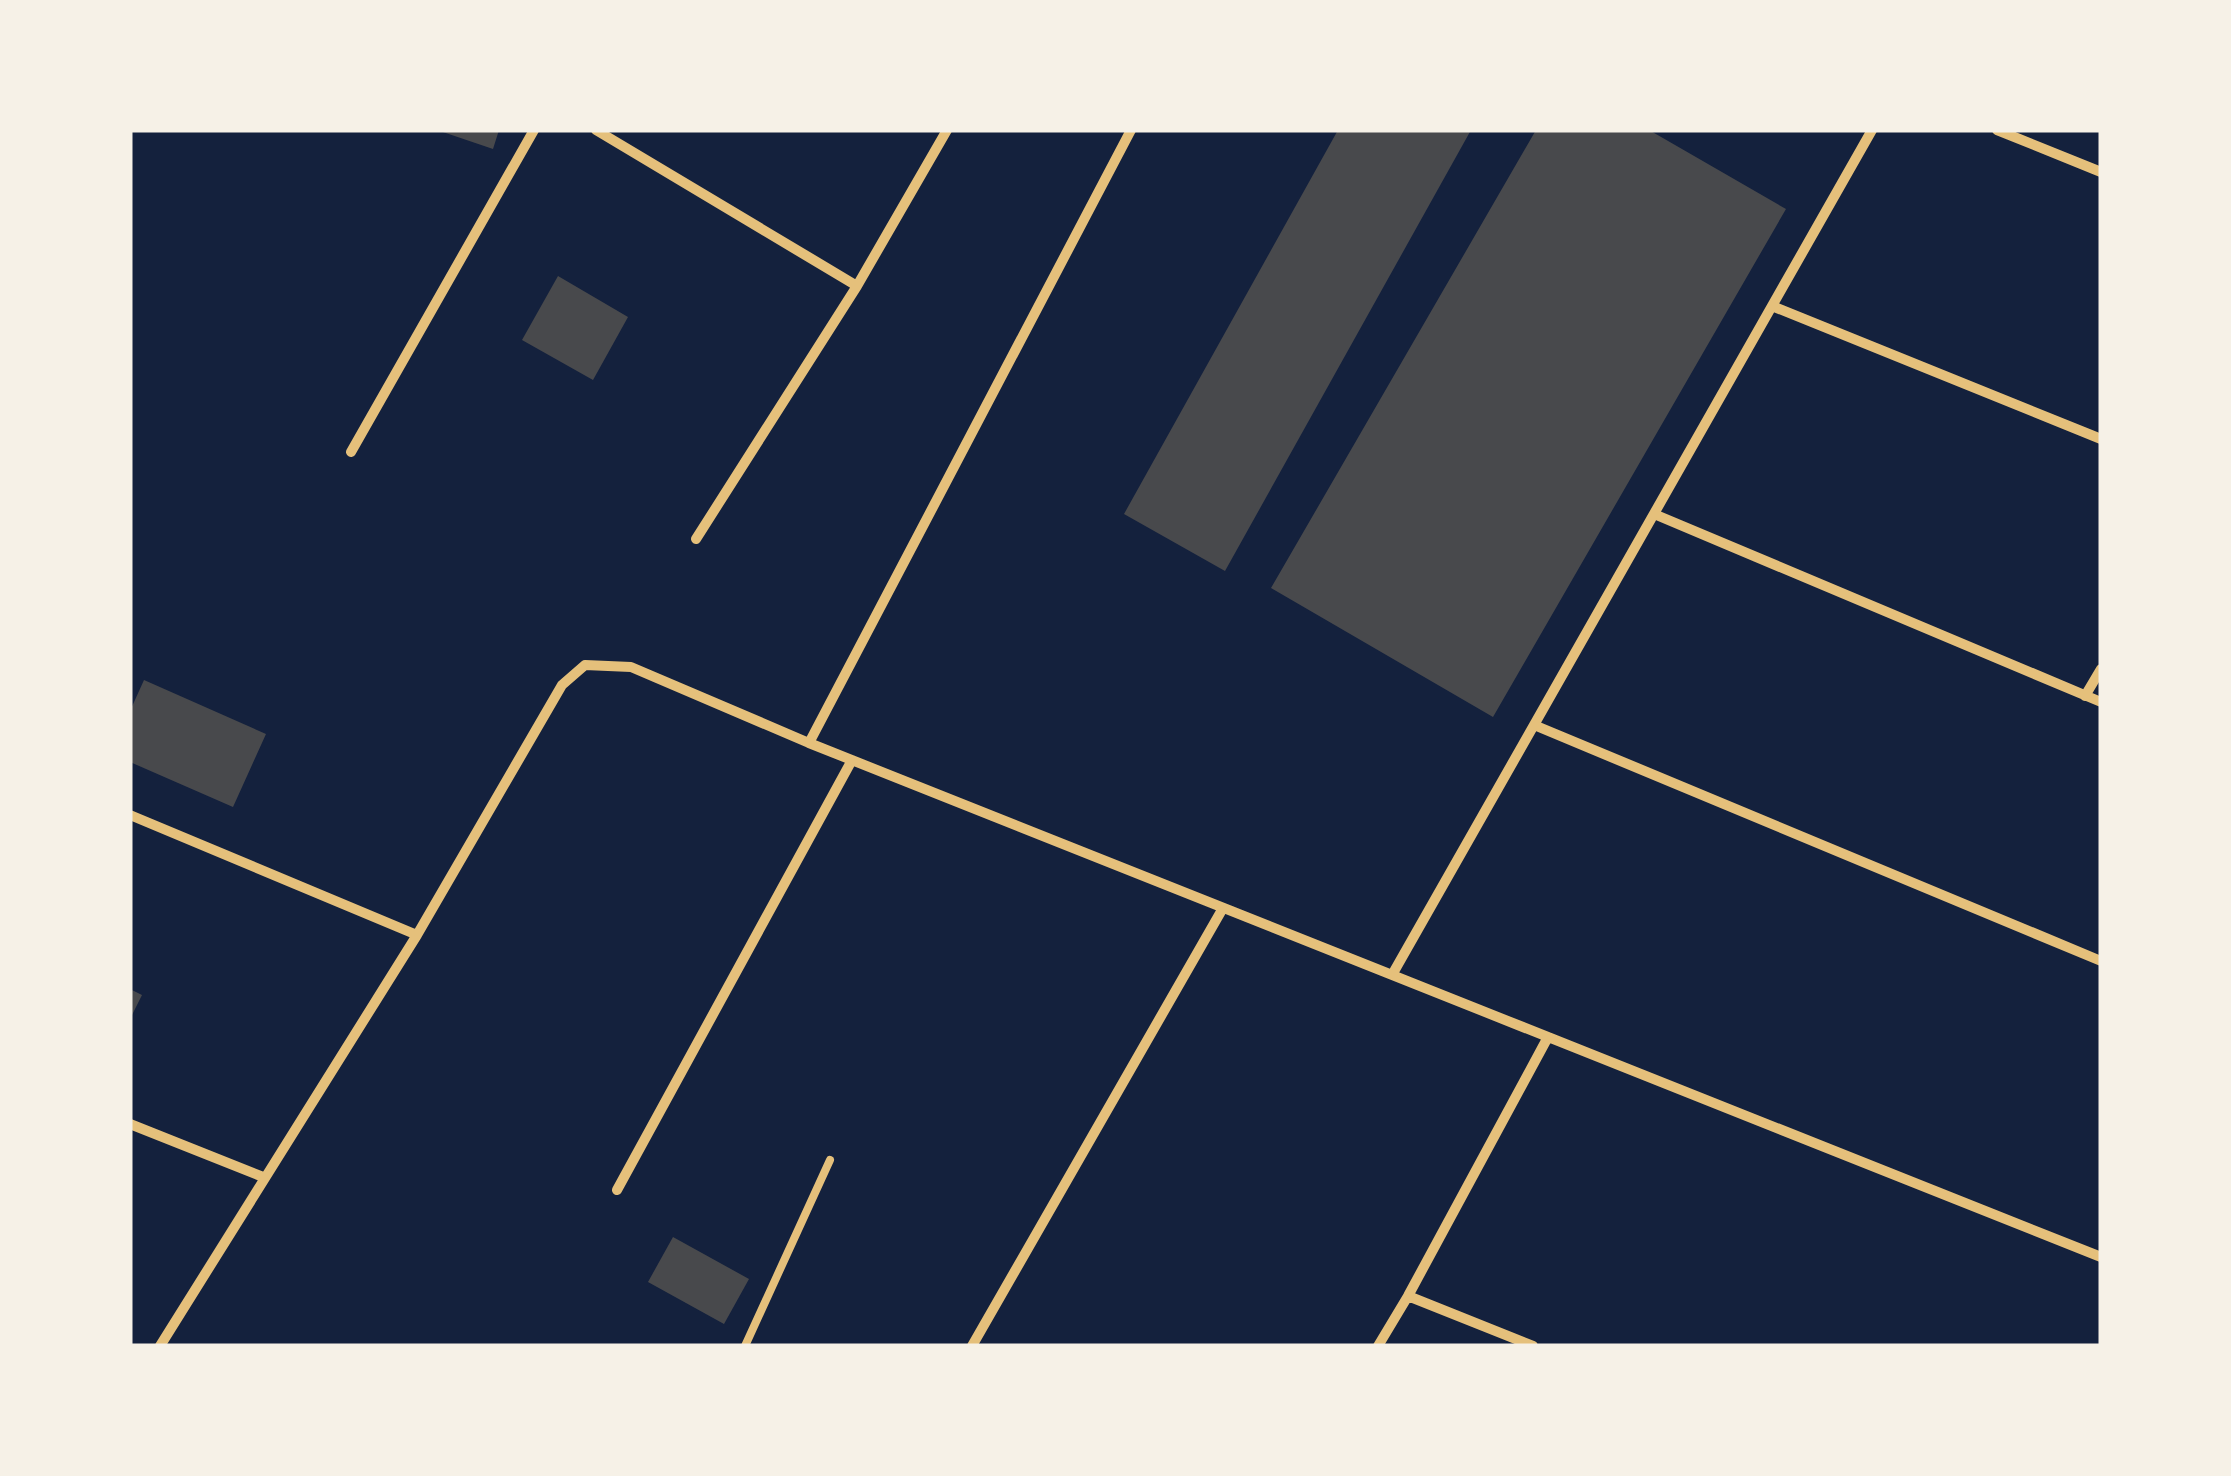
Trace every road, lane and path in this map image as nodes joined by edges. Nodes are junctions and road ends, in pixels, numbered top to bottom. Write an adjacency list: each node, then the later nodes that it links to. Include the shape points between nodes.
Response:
1 (534, 130): 11 (street)
2 (596, 130): 8 (street)
3 (945, 130): 8 (street)
4 (1131, 130): 18 (street)
5 (1872, 130): 9 (street)
6 (1997, 130): 7 (street)
7 (2101, 172)
8 (857, 286): 13 (street)
9 (1772, 306): 10 (street); 12 (street)
10 (2101, 440)
11 (351, 452)
12 (1654, 514): 15 (street); 17 (street)
13 (696, 540)
14 (2101, 669): 15 (street)
15 (2085, 696): 16 (street)
16 (2101, 702)
17 (1534, 725): 23 (street); 24 (street)
18 (808, 743): 19 (street); 22 (street, via 631,667 585,664 562,685)
19 (852, 760): 21 (street); 29 (street)
20 (130, 815): 22 (street)
21 (1223, 908): 24 (street); 34 (street)
22 (417, 935): 28 (street)
23 (2101, 960)
24 (1392, 975): 25 (street)
25 (1548, 1037): 30 (street); 31 (street)
26 (130, 1124): 28 (street)
27 (830, 1160): 33 (lane)
28 (263, 1178): 32 (street)
29 (617, 1190)
30 (2101, 1257)
31 (1408, 1296): 35 (street); 36 (street)
32 (160, 1346)
33 (746, 1346)
34 (972, 1346)
35 (1378, 1346)
36 (1533, 1346)

